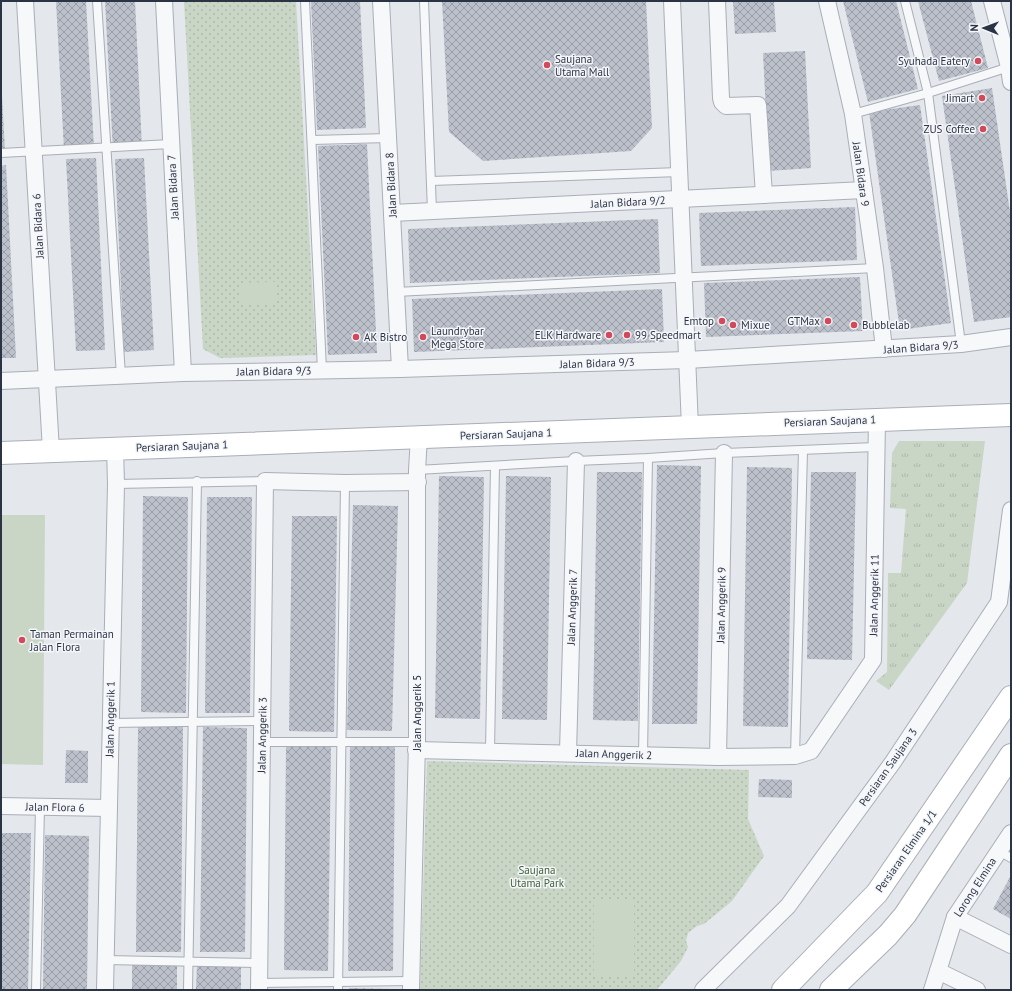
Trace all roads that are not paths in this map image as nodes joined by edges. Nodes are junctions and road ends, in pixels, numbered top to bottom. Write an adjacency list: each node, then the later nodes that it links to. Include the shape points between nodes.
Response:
1 (24, 1): 19 (street, Jalan Bidara 6)
2 (98, 1): 18 (lane)
3 (164, 1): 17 (street, Jalan Bidara 7)
4 (305, 1): 16 (lane)
5 (381, 1): 15 (street, Jalan Bidara 8)
6 (424, 1): 22 (lane)
7 (672, 1): 21 (street)
8 (717, 1): 24 (street, via 721,98 726,106 731,107 758,105)
9 (827, 1): 14 (street, Jalan Bidara 9)
10 (905, 1): 13 (lane)
11 (992, 1): 12 (street)
12 (1010, 74): 13 (lane)
13 (928, 93): 14 (lane); 32 (lane)
14 (853, 114): 23 (street, Jalan Bidara 9)
15 (388, 138): 16 (lane); 27 (street, Jalan Bidara 8)
16 (312, 140): 36 (lane)
17 (171, 144): 18 (lane); 37 (street, Jalan Bidara 7)
18 (107, 148): 19 (lane); 38 (lane)
19 (33, 151): 20 (lane); 39 (street, Jalan Bidara 6)
20 (1, 153)
21 (679, 172): 22 (lane); 25 (street)
22 (431, 181): 26 (lane)
23 (864, 190): 24 (street, Jalan Bidara 9/2); 28 (street, Jalan Bidara 9)
24 (764, 195): 25 (street, Jalan Bidara 9/2)
25 (680, 199): 26 (street, Jalan Bidara 9/2); 29 (street)
26 (432, 211): 27 (street, Jalan Bidara 9/2)
27 (392, 213): 30 (street, Jalan Bidara 8)
28 (875, 268): 29 (lane); 33 (street, Jalan Bidara 9)
29 (684, 277): 30 (lane); 34 (street)
30 (396, 292): 35 (street, Jalan Bidara 8)
31 (1011, 337): 32 (street, Jalan Bidara 9/3)
32 (962, 344): 33 (street, Jalan Bidara 9/3)
33 (884, 350): 34 (street, Jalan Bidara 9/3)
34 (687, 360): 35 (street, Jalan Bidara 9/3); 43 (street)
35 (400, 369): 36 (street, Jalan Bidara 9/3)
36 (322, 370): 37 (street, Jalan Bidara 9/3)
37 (183, 373): 38 (street, Jalan Bidara 9/3)
38 (121, 376): 39 (street, Jalan Bidara 9/3)
39 (47, 379): 40 (street, Jalan Bidara 9/3); 47 (street, Jalan Bidara 6)
40 (1, 381)
41 (1011, 415): 42 (street, Persiaran Saujana 1)
42 (876, 420): 43 (street, Persiaran Saujana 1); 45 (street, Jalan Anggerik 11)
43 (690, 427): 44 (street, Persiaran Saujana 1)
44 (419, 437): 46 (street, Persiaran Saujana 1); 54 (street, Jalan Anggerik 5)
45 (876, 447): 48 (lane); 68 (street, Jalan Anggerik 11, via 873,660)
46 (115, 448): 47 (street, Persiaran Saujana 1); 58 (street, Jalan Anggerik 1)
47 (51, 451): 49 (street, Persiaran Saujana 1)
48 (803, 451): 50 (lane); 72 (lane)
49 (1, 453)
50 (724, 453): 51 (lane); 73 (street, Jalan Anggerik 9)
51 (648, 458): 52 (lane); 70 (lane)
52 (576, 461): 53 (lane); 69 (street, Jalan Anggerik 7)
53 (495, 466): 54 (lane); 67 (lane)
54 (418, 476): 57 (street); 66 (street, Jalan Anggerik 5)
55 (265, 481): 56 (lane); 57 (street); 61 (street, Jalan Anggerik 3)
56 (197, 482): 58 (lane); 62 (lane)
57 (345, 483): 65 (lane)
58 (116, 484): 63 (street, Jalan Anggerik 1)
59 (1011, 510): 91 (street, Persiaran Saujana 3, via 999,602 893,762 788,906)
60 (1011, 697): 92 (street, Persiaran Elmina 1/1, via 878,893)
61 (262, 721): 62 (lane); 64 (street, Jalan Anggerik 3)
62 (193, 722): 63 (lane); 82 (lane)
63 (110, 723): 76 (street, Jalan Anggerik 1)
64 (262, 742): 65 (lane); 83 (street, Jalan Anggerik 3)
65 (342, 742): 66 (lane); 86 (lane)
66 (417, 746): 67 (street, Jalan Anggerik 2); 87 (street, Jalan Anggerik 5)
67 (490, 751): 69 (street, Jalan Anggerik 2)
68 (811, 751): 72 (street, Jalan Anggerik 2)
69 (568, 753): 70 (street, Jalan Anggerik 2)
70 (643, 755): 73 (street, Jalan Anggerik 2)
71 (1011, 755): 93 (street, via 905,915)
72 (795, 756): 73 (street, Jalan Anggerik 2)
73 (718, 757)
74 (1, 806): 75 (street, Jalan Flora 6)
75 (40, 807): 76 (street, Jalan Flora 6); 88 (lane)
76 (109, 808): 81 (street, Jalan Anggerik 1)
77 (1011, 832): 78 (street, Lorong Elmina)
78 (1005, 854): 79 (street, Lorong Elmina)
79 (955, 917): 80 (street); 84 (street, Lorong Elmina)
80 (1011, 945)
81 (106, 960): 82 (lane); 89 (street, Jalan Anggerik 1)
82 (188, 962): 83 (lane); 90 (lane)
83 (260, 963): 85 (street, Jalan Anggerik 3)
84 (938, 971): 94 (street, Lorong Elmina); 95 (street)
85 (259, 986): 86 (lane)
86 (338, 986): 87 (lane)
87 (411, 986)
88 (36, 990)
89 (106, 990)
90 (188, 990)
91 (703, 990)
92 (783, 990)
93 (831, 990)
94 (932, 990)
95 (977, 990)

